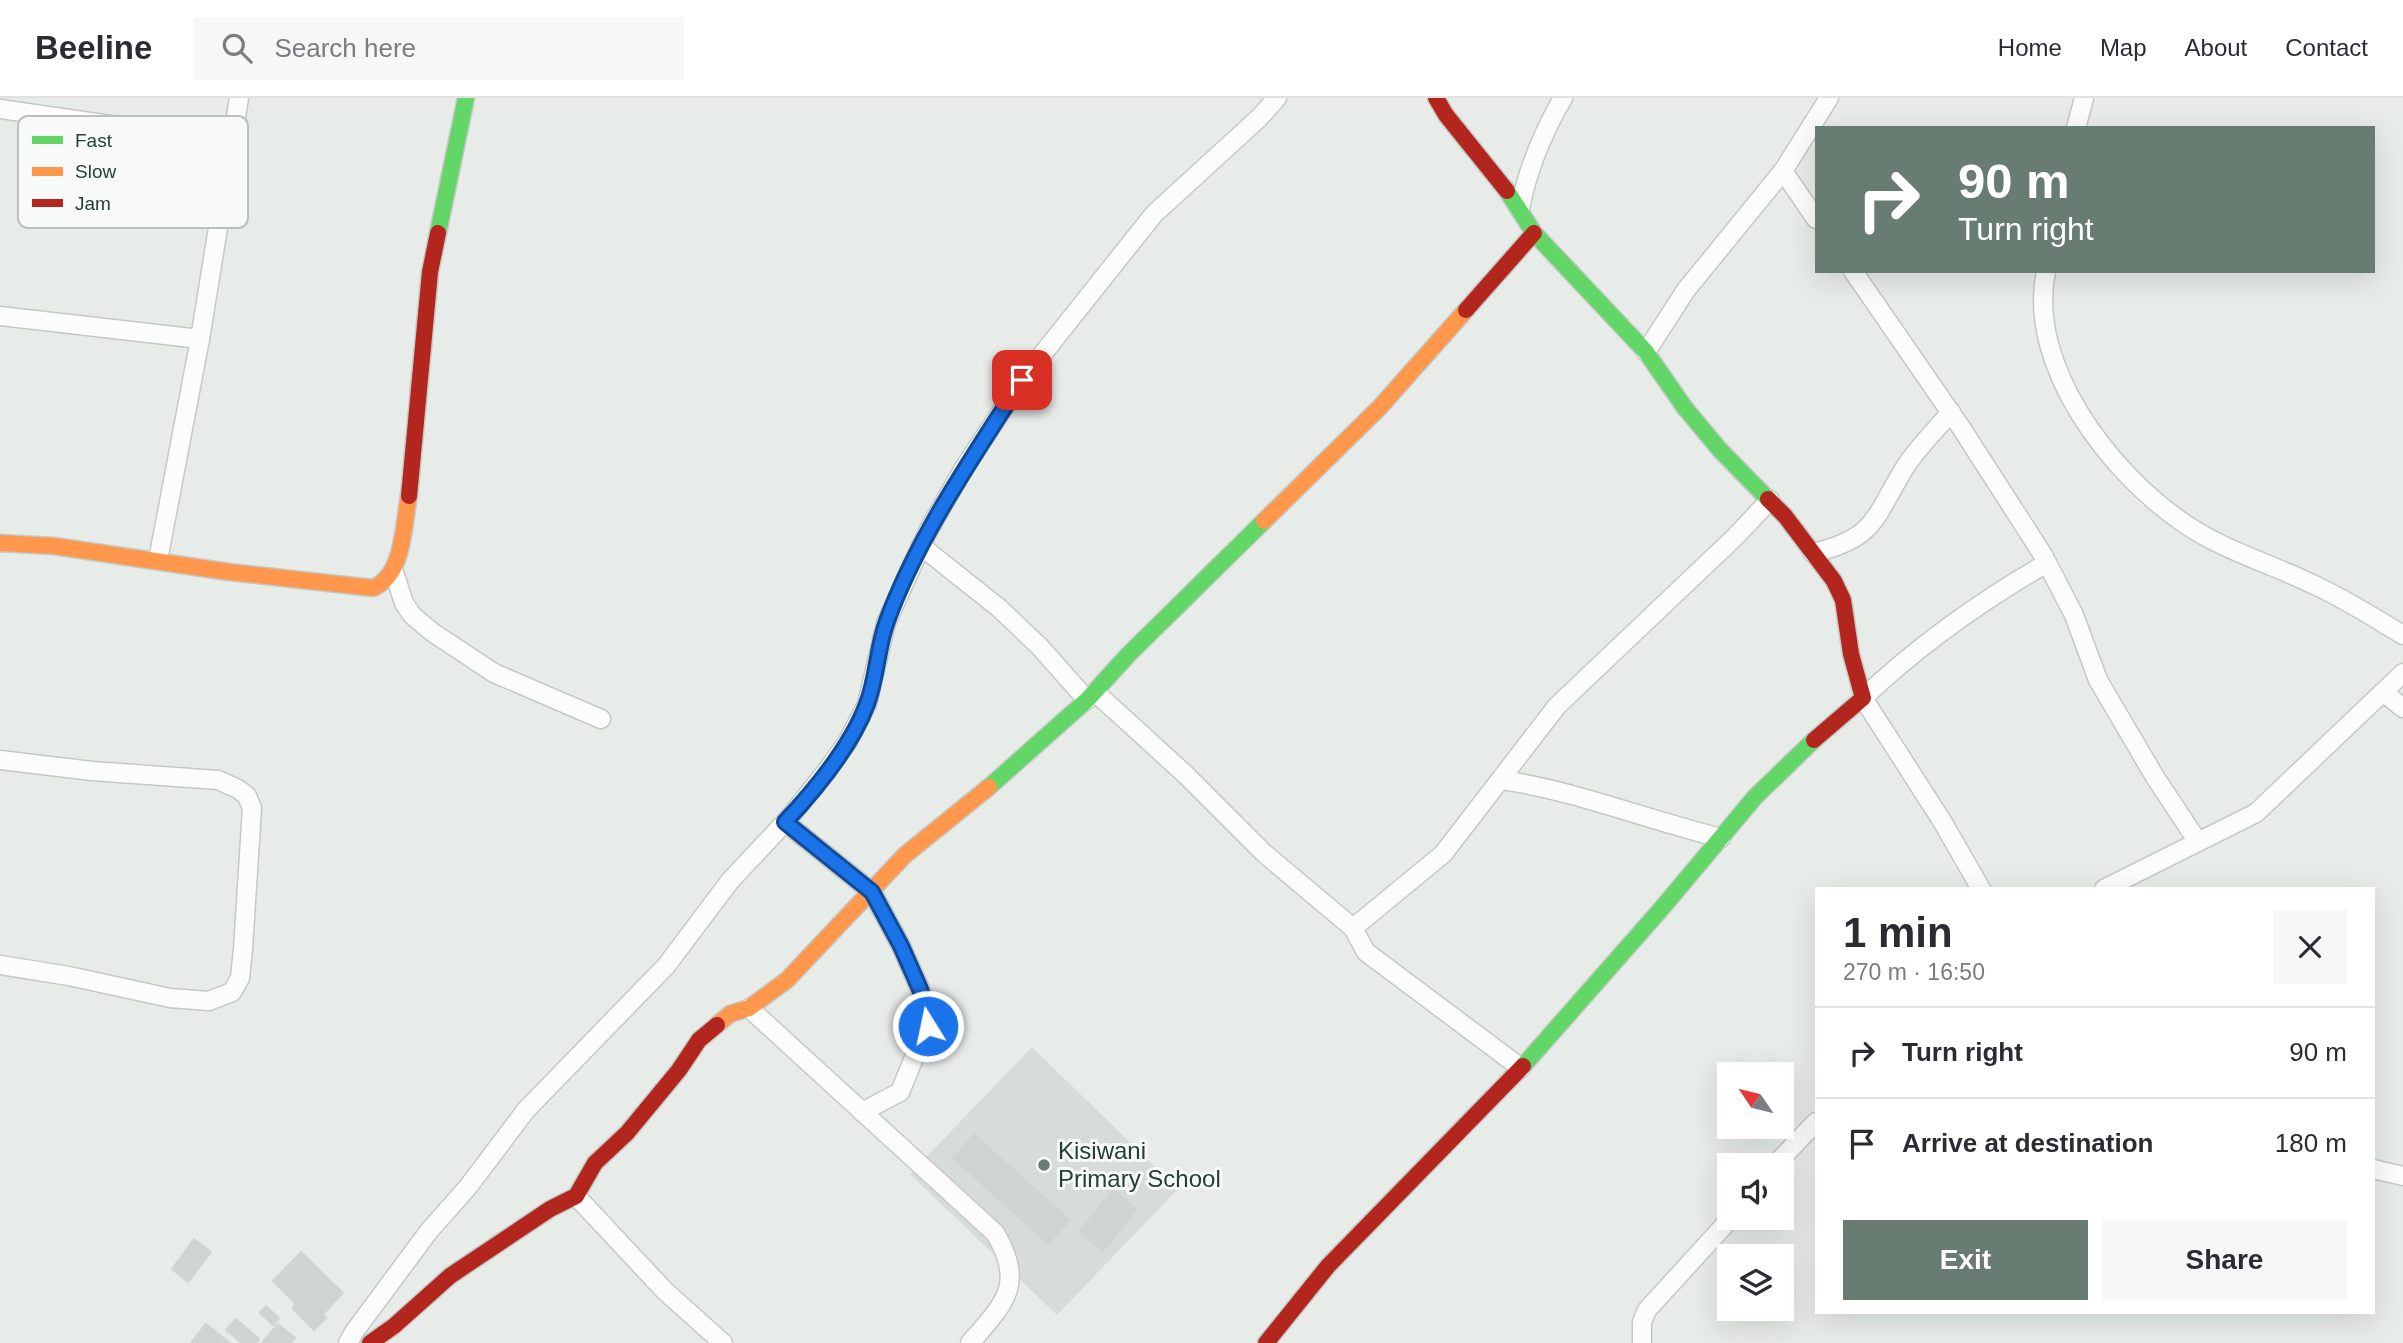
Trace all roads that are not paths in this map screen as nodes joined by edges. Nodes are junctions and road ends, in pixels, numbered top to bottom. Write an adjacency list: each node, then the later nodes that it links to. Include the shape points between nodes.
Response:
1 (239, 98): 10 (street)
2 (466, 98): 29 (street, via 430,272 413,478)
3 (1278, 98): 25 (street, via 1154,214 1022,380 964,468)
4 (1436, 98): 13 (street)
5 (1563, 98): 13 (street, via 1543,132)
6 (1829, 98): 12 (street)
7 (2084, 98): 11 (street)
8 (0, 109): 9 (street)
9 (48, 116)
10 (236, 116)
11 (2077, 126)
12 (1783, 171): 14 (street); 21 (street, via 1686,290)
13 (1520, 208): 16 (street)
14 (1815, 218)
15 (218, 228): 20 (street)
16 (1534, 233): 21 (street); 33 (street, via 1380,407)
17 (1854, 273): 22 (street)
18 (2046, 273): 30 (street, via 2041,296 2056,362 2085,423 2118,463 2185,525 2314,584)
19 (0, 316): 20 (street)
20 (200, 339): 27 (street)
21 (1646, 352): 23 (street, via 1720,450)
22 (1951, 412): 26 (street, via 1907,464 1867,531 1838,547); 28 (street)
23 (1770, 500): 26 (street); 38 (street, via 1557,706)
24 (0, 543): 27 (street)
25 (921, 546): 33 (street, via 999,608); 39 (street, via 886,623 867,704 848,741)
26 (1813, 553): 34 (street, via 1843,600)
27 (158, 560): 29 (street, via 373,587 385,583)
28 (2048, 563): 34 (street, via 1967,612); 41 (street, via 2098,680)
29 (394, 572): 36 (street, via 404,603 432,632 495,673)
30 (2403, 635)
31 (2403, 673): 32 (street)
32 (2383, 692): 35 (street); 41 (street, via 2256,813)
33 (1091, 696): 44 (street, via 1004,775 905,855); 45 (street, via 1186,775 1265,854)
34 (1863, 698): 40 (street, via 1755,797); 42 (street)
35 (2403, 708)
36 (601, 719)
37 (0, 760): 46 (street, via 218,780 247,796 252,807 240,978 232,992 209,1001 170,998)
38 (1502, 780): 40 (street, via 1544,786); 45 (street, via 1443,854)
39 (785, 822): 44 (street); 56 (street, via 730,881 666,966 526,1110 429,1231)
40 (1721, 838): 48 (street)
41 (2198, 842): 43 (street)
42 (1980, 887)
43 (2108, 887)
44 (872, 892): 47 (street, via 787,980); 49 (street, via 920,989 928,1026 900,1092)
45 (1353, 928): 48 (street, via 1366,952)
46 (0, 965)
47 (749, 1008): 49 (street); 54 (street, via 730,1014 699,1040 627,1133 595,1163)
48 (1521, 1068): 60 (street, via 1328,1266)
49 (862, 1112): 59 (street, via 970,1208 995,1233 1007,1254 1012,1280 1009,1291)
50 (1815, 1123): 51 (street)
51 (1786, 1153)
52 (2375, 1169): 53 (street)
53 (2403, 1176)
54 (576, 1196): 57 (street, via 450,1276); 58 (street, via 665,1291)
55 (1720, 1230): 61 (street, via 1647,1310)
56 (348, 1343)
57 (370, 1343)
58 (723, 1343)
59 (970, 1343)
60 (1266, 1343)
61 (1642, 1343)

